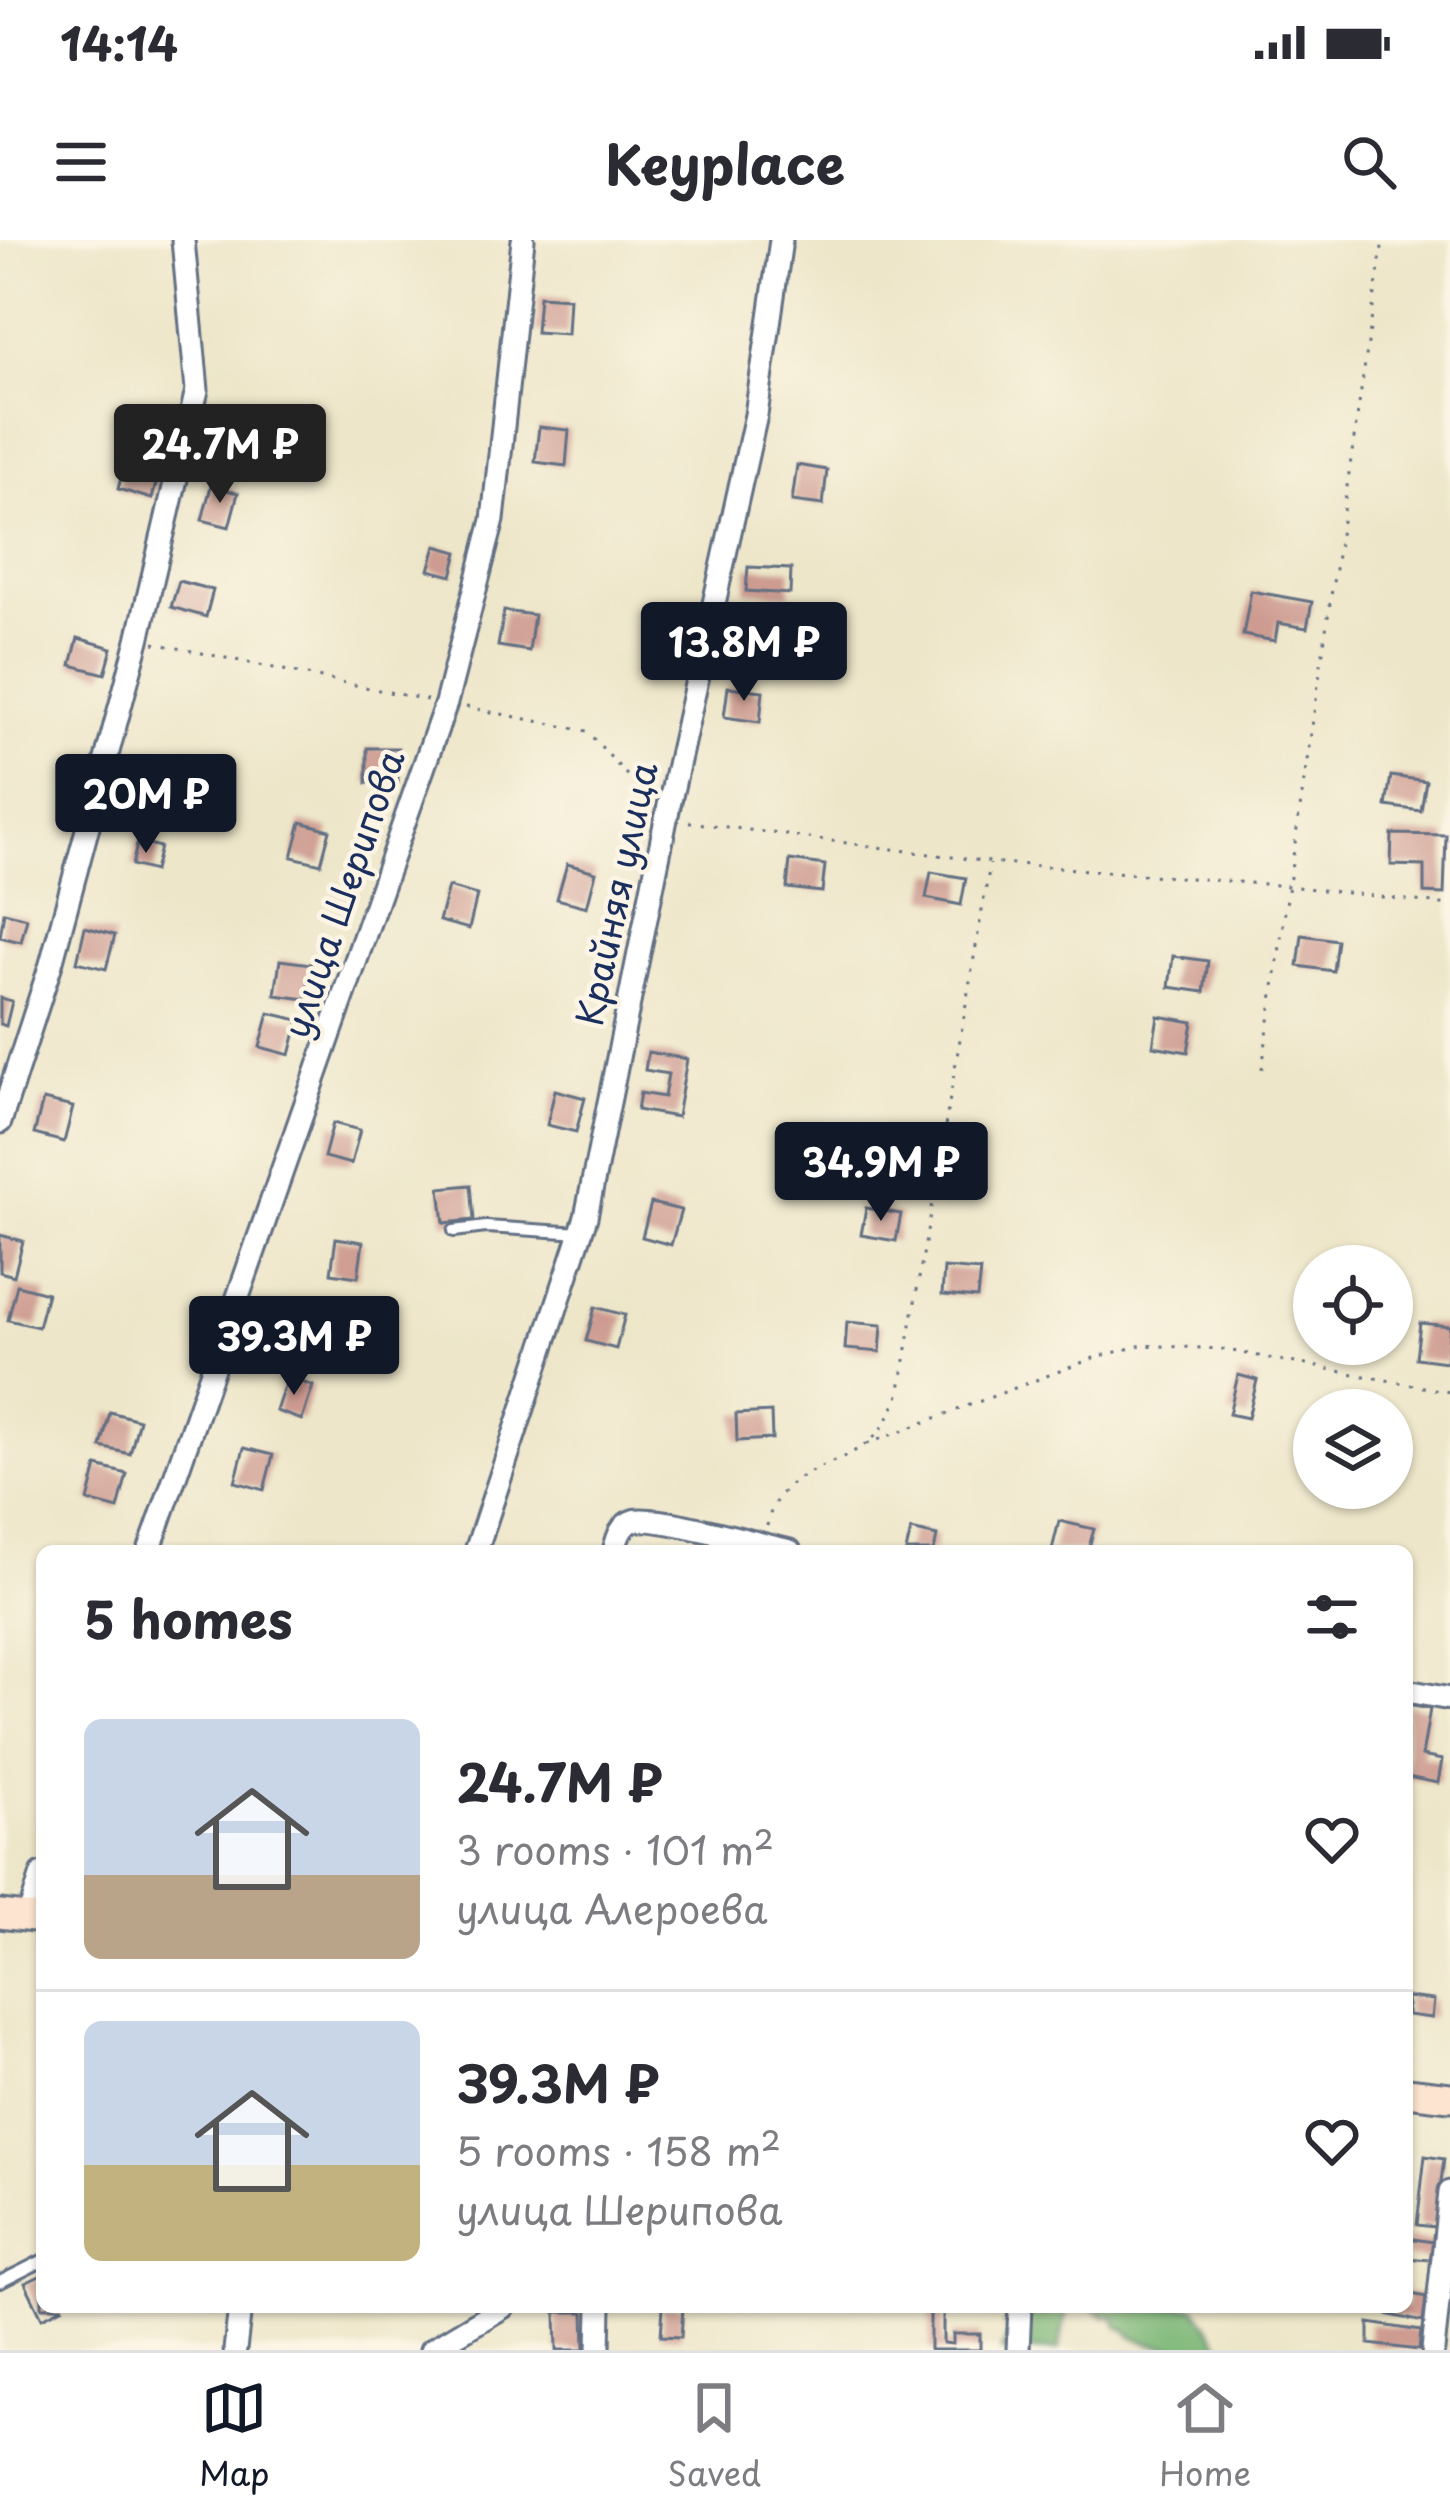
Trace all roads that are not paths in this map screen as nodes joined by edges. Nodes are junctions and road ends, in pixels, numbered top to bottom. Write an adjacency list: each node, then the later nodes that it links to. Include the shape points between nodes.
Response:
1 (182, 240): 4 (street, via 197,390 51,964)
2 (523, 240): 7 (street, улица Шерипова, via 494,520 446,704)
3 (781, 240): 6 (street, Крайняя улица, via 757,415)
4 (0, 1122)
5 (454, 1232): 6 (lane)
6 (580, 1233): 8 (street, Крайняя улица)
7 (151, 1545)
8 (478, 1545)
9 (616, 1545): 10 (street, via 634,1520)
10 (765, 1545)
11 (1413, 1692): 12 (street)
12 (1450, 1699)
13 (36, 1888): 14 (street)
14 (23, 1917)
15 (1413, 2093): 16 (street)
16 (1450, 2097)
17 (1450, 2192): 28 (street)
18 (36, 2264): 19 (lane)
19 (0, 2282)
20 (239, 2313): 24 (street)
21 (493, 2313): 25 (street)
22 (600, 2313): 26 (street)
23 (1020, 2313): 27 (street)
24 (235, 2350)
25 (431, 2350)
26 (599, 2350)
27 (1018, 2350)
28 (1433, 2350)

